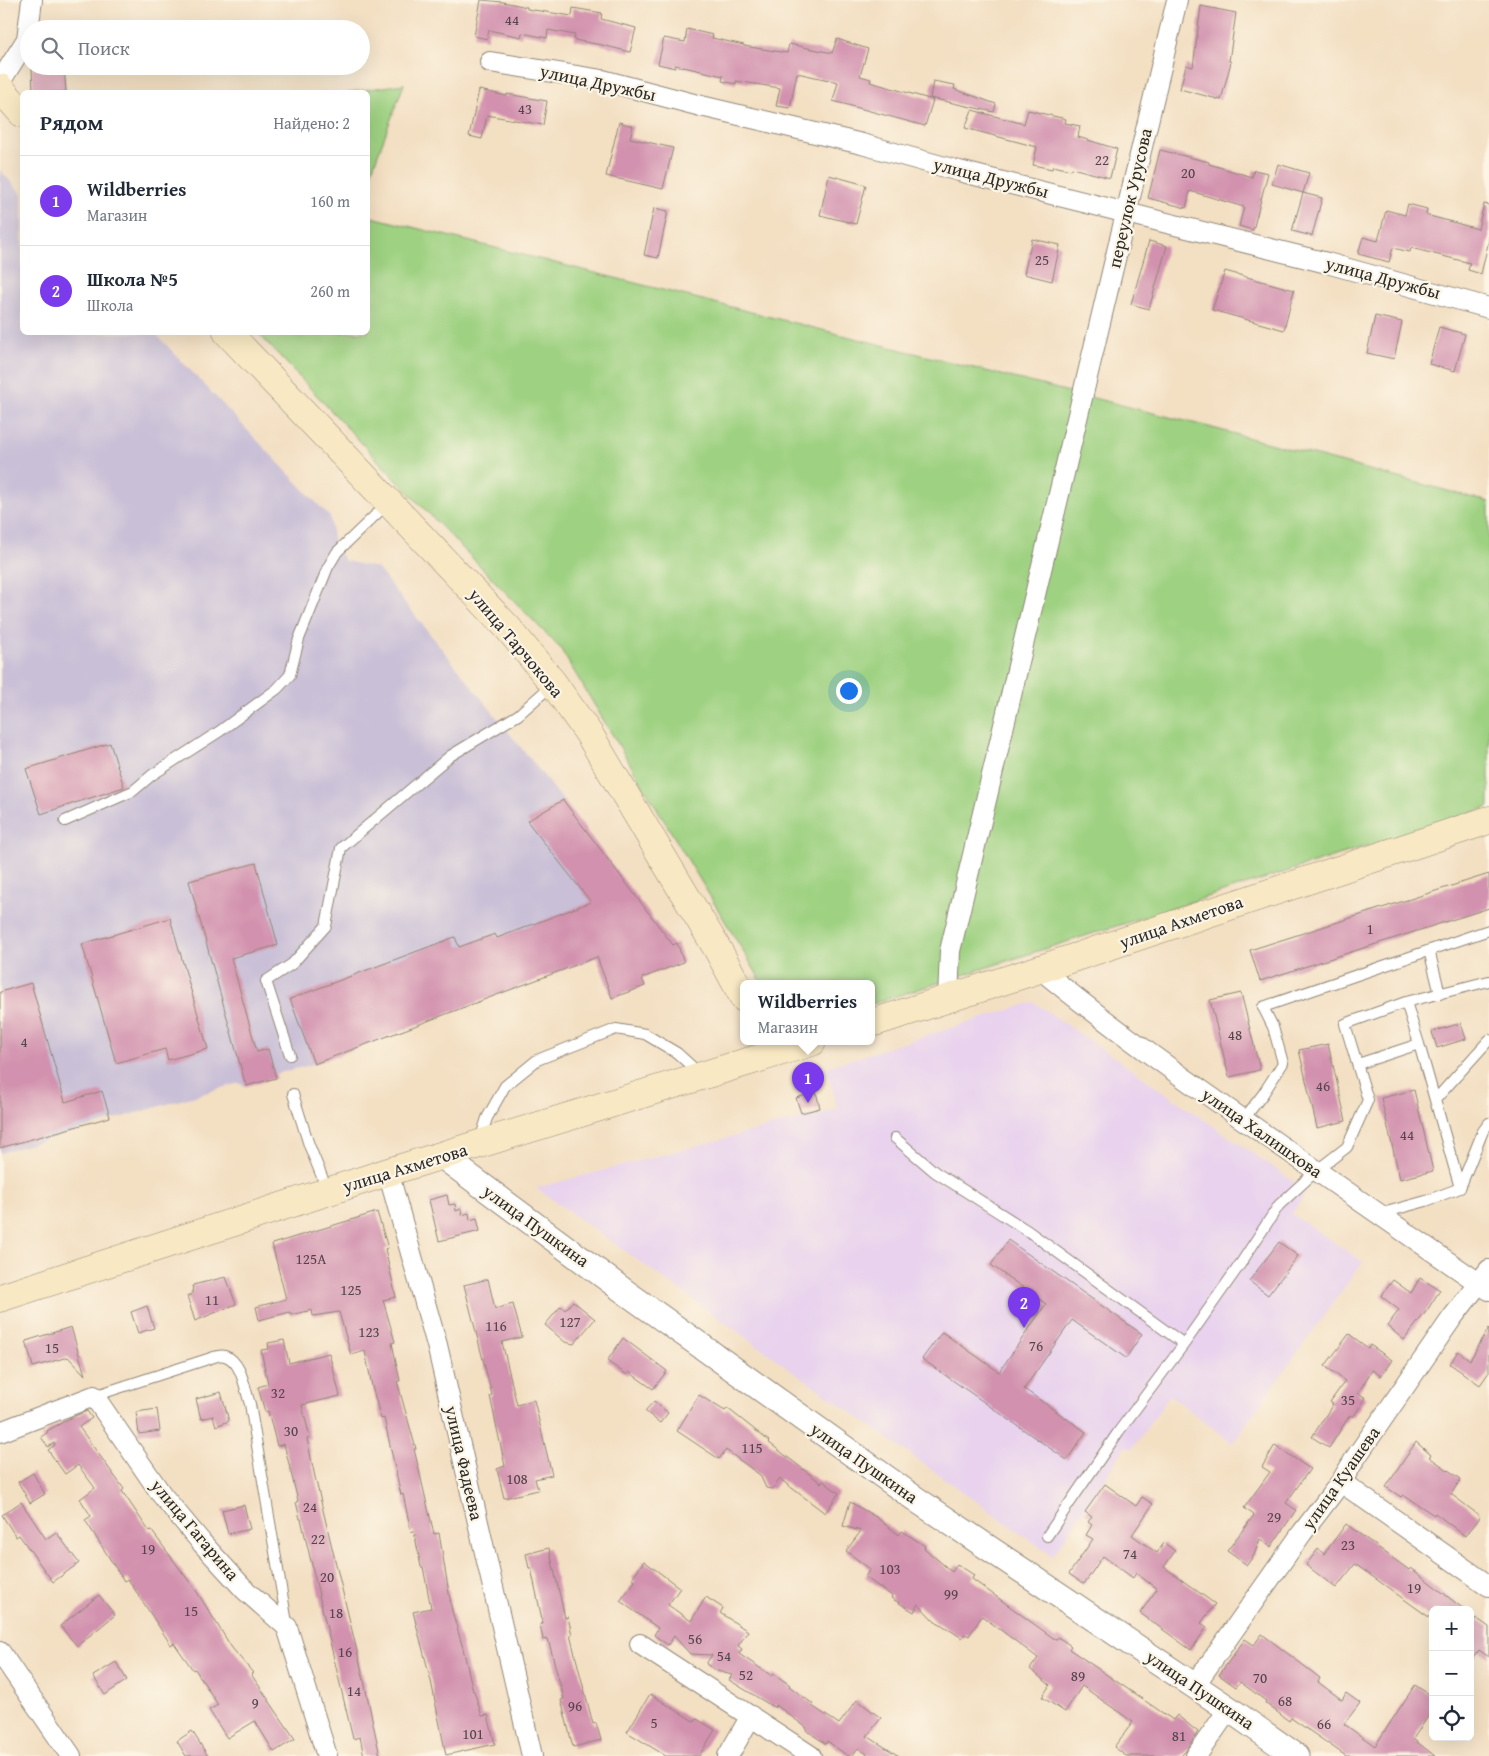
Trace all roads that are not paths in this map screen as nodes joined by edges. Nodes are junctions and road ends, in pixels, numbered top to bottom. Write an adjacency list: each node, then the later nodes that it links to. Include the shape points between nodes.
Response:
1 (32, 0): 3 (street)
2 (1177, 0): 7 (street, переулок Урусова)
3 (29, 20)
4 (20, 49): 6 (street)
5 (490, 62): 7 (street, улица Дружбы, via 602,80)
6 (0, 82)
7 (1127, 212): 8 (street, улица Дружбы); 20 (street, переулок Урусова, via 950,951)
8 (1489, 308)
9 (230, 335): 10 (main road, улица Тарчокова)
10 (389, 502): 11 (main road, улица Тарчокова, via 507,627); 13 (lane, via 336,552 299,639 290,675 277,689 133,791)
11 (553, 683): 18 (main road, улица Тарчокова, via 589,734); 27 (lane, via 518,715 450,756 341,848 326,926 292,964 266,981)
12 (1489, 820): 16 (main road, улица Ахметова)
13 (65, 821)
14 (1489, 930): 15 (lane)
15 (1429, 950): 19 (lane); 32 (lane, via 1263,1007 1273,1027 1282,1063)
16 (1040, 969): 20 (main road, улица Ахметова); 32 (street, улица Халишхова, via 1089,1009)
17 (1489, 981): 19 (lane)
18 (740, 991)
19 (1440, 994): 21 (lane)
20 (948, 1000): 22 (main road, улица Ахметова)
21 (1406, 1002): 24 (lane); 28 (lane, via 1346,1024)
22 (875, 1022)
23 (1489, 1040): 31 (lane)
24 (1419, 1044): 28 (lane); 31 (lane)
25 (792, 1045): 26 (main road, улица Ахметова)
26 (766, 1049): 29 (main road, улица Ахметова)
27 (290, 1055)
28 (1358, 1064): 37 (lane, via 1368,1100 1359,1123 1347,1147)
29 (703, 1076): 35 (main road, улица Ахметова); 35 (lane, via 677,1053 645,1034 616,1030 537,1060 505,1086 487,1118)
30 (293, 1094): 40 (lane)
31 (1435, 1100): 39 (lane)
32 (1243, 1120): 37 (street, улица Халишхова)
33 (1489, 1123): 39 (lane)
34 (895, 1138): 44 (lane, via 935,1172 1028,1231)
35 (478, 1146): 36 (main road, улица Ахметова)
36 (442, 1156): 38 (main road, улица Ахметова); 53 (street, улица Пушкина, via 909,1495)
37 (1316, 1170): 41 (street, улица Халишхова); 44 (lane, via 1279,1205)
38 (388, 1172): 40 (main road, улица Ахметова); 58 (street, улица Фадеева, via 437,1344)
39 (1460, 1188): 41 (lane)
40 (328, 1192): 43 (main road, улица Ахметова)
41 (1378, 1214): 42 (street, улица Халишхова)
42 (1486, 1281): 47 (street, улица Куашева, via 1452,1318)
43 (0, 1298)
44 (1184, 1344): 48 (lane)
45 (94, 1396): 46 (street); 50 (street, улица Гагарина, via 162,1496 245,1590); 50 (lane, via 214,1357 224,1356 234,1361 250,1404)
46 (0, 1432)
47 (1342, 1482): 49 (street); 53 (street, улица Куашева)
48 (1047, 1536)
49 (1489, 1586)
50 (287, 1627): 57 (street)
51 (640, 1644): 55 (street)
52 (0, 1652): 56 (street)
53 (1194, 1686): 54 (street, улица Пушкина)
54 (1228, 1709): 61 (street); 62 (street, улица Пушкина)
55 (751, 1716): 59 (street); 60 (street)
56 (71, 1756)
57 (327, 1756)
58 (532, 1756)
59 (728, 1756)
60 (811, 1756)
61 (1196, 1756)
62 (1296, 1756)

